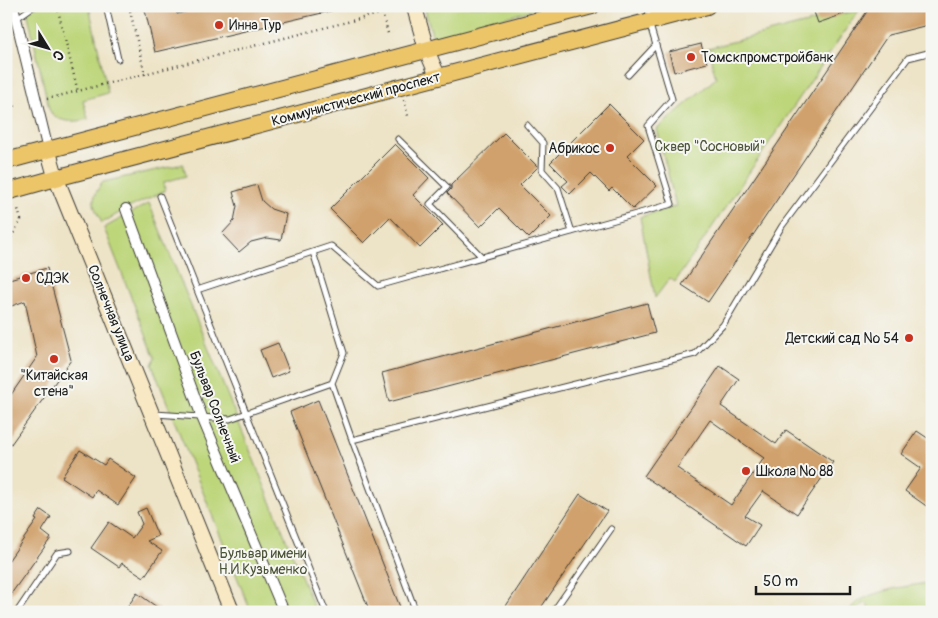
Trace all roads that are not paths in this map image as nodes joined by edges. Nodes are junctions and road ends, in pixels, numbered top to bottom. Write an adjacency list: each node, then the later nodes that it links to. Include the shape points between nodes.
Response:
1 (13, 6): 8 (street, Солнечная улица)
2 (34, 6): 8 (lane)
3 (106, 6): 12 (lane)
4 (414, 6): 10 (main road)
5 (592, 6): 10 (main road, Коммунистический проспект)
6 (707, 6): 7 (main road, Коммунистический проспект)
7 (653, 16): 9 (lane); 14 (main road, Коммунистический проспект)
8 (17, 18): 17 (street, Солнечная улица)
9 (656, 45): 13 (lane); 23 (lane, via 672,99 648,126 672,204)
10 (427, 51): 14 (main road); 17 (main road, Коммунистический проспект)
11 (932, 52): 31 (lane, via 908,58 782,226 723,325 695,354)
12 (118, 59)
13 (628, 75)
14 (438, 77): 19 (main road, Коммунистический проспект)
15 (527, 125): 23 (lane, via 543,143 542,170 558,188)
16 (398, 139): 25 (lane, via 447,187 430,204)
17 (48, 150): 18 (main road, Коммунистический проспект); 19 (main road, Солнечная улица)
18 (6, 161)
19 (56, 178): 20 (main road, Коммунистический проспект); 28 (main road, Солнечная улица)
20 (6, 192)
21 (160, 196): 26 (lane)
22 (126, 209): 30 (street, Бульвар Солнечный)
23 (572, 232): 25 (lane)
24 (313, 252): 25 (lane, via 331,246 378,286); 26 (lane); 27 (lane, via 344,354)
25 (482, 257)
26 (197, 290): 29 (lane)
27 (332, 383): 29 (lane); 31 (lane)
28 (152, 414): 30 (lane); 35 (main road, Солнечная улица)
29 (246, 414): 30 (lane, via 230,419); 37 (lane)
30 (202, 417): 36 (street, Бульвар Солнечный)
31 (352, 440): 38 (lane)
32 (611, 529): 39 (lane)
33 (70, 551): 34 (lane, via 57,553)
34 (16, 612)
35 (232, 612)
36 (284, 612)
37 (326, 612)
38 (416, 612)
39 (553, 612)

